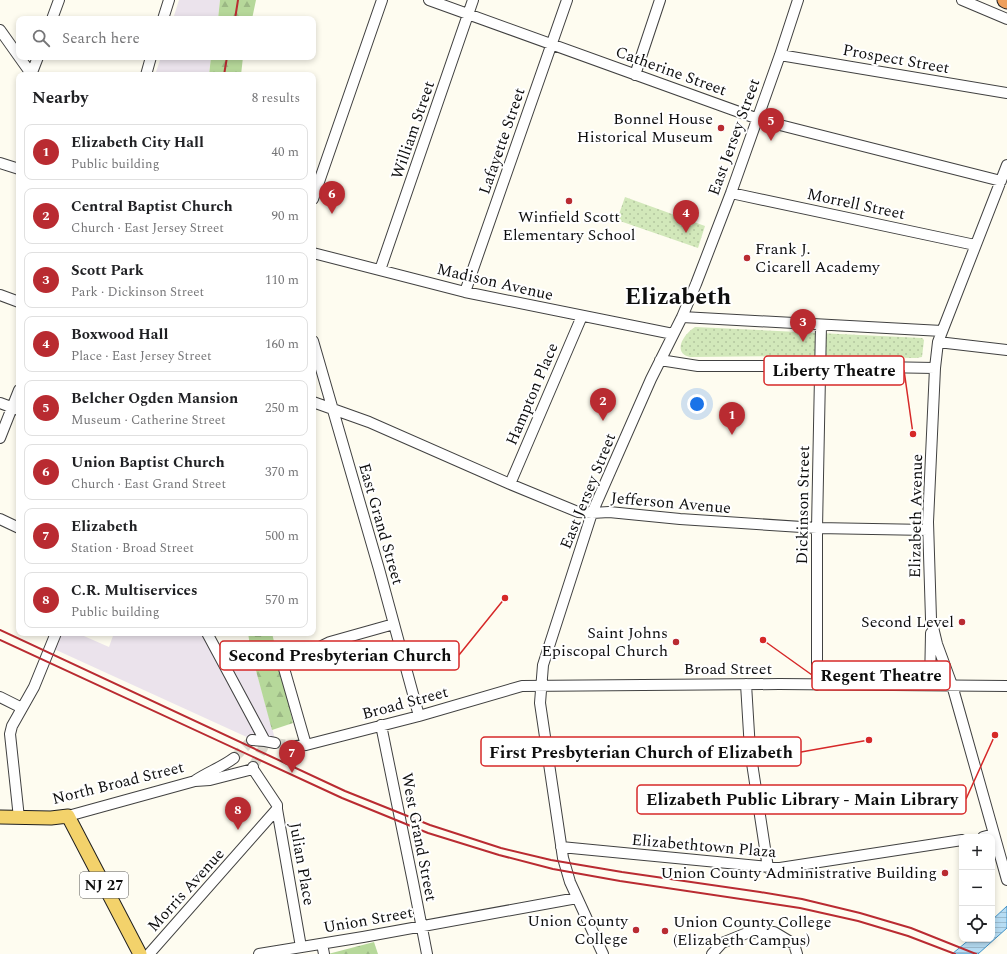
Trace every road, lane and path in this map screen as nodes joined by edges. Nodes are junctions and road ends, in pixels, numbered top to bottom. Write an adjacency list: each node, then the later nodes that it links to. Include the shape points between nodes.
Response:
1 (59, 0): 11 (street)
2 (169, 0): 12 (street)
3 (382, 0): 31 (street)
4 (429, 0): 10 (street, Catherine Street)
5 (473, 0): 10 (street, William Street)
6 (567, 0): 15 (street, Lafayette Street)
7 (660, 0): 24 (street)
8 (798, 0): 17 (street, East Jersey Street)
9 (962, 0): 13 (street)
10 (469, 14): 15 (street, Catherine Street); 35 (street, William Street)
11 (53, 16)
12 (164, 16)
13 (1007, 19)
14 (2, 34): 16 (street)
15 (552, 45): 24 (street, Catherine Street); 36 (street, Lafayette Street)
16 (16, 53)
17 (780, 55): 25 (street, Prospect Street); 26 (street, East Jersey Street)
18 (21, 60): 21 (street)
19 (37, 60): 22 (street)
20 (150, 60): 23 (street)
21 (30, 72)
22 (33, 72)
23 (147, 72)
24 (635, 75): 26 (street, Catherine Street)
25 (1007, 93)
26 (757, 118): 30 (street, Catherine Street); 32 (street, East Jersey Street)
27 (0, 163): 29 (street)
28 (1007, 165): 30 (street, Elizabeth Avenue)
29 (16, 168)
30 (1001, 181): 33 (street, Elizabeth Avenue)
31 (316, 190)
32 (730, 193): 33 (street, Morrell Street); 40 (street, East Jersey Street)
33 (975, 245): 42 (street, Elizabeth Avenue)
34 (316, 254): 35 (street, Madison Avenue)
35 (380, 270): 36 (street, Madison Avenue)
36 (465, 292): 39 (street, Madison Avenue)
37 (0, 295): 38 (street)
38 (16, 301)
39 (582, 316): 43 (street, Madison Avenue); 55 (street, Hampton Place)
40 (682, 317): 41 (street); 43 (street, East Jersey Street)
41 (821, 325): 42 (street); 48 (street, Dickinson Street)
42 (942, 331): 44 (street, Elizabeth Avenue)
43 (673, 334): 47 (street, East Jersey Street)
44 (938, 342): 45 (street); 49 (street, Elizabeth Avenue)
45 (1007, 350)
46 (316, 351): 53 (street, East Grand Street)
47 (660, 360): 48 (street, via 698,366); 56 (street, East Jersey Street)
48 (820, 366): 49 (street); 59 (street, Dickinson Street)
49 (935, 368): 60 (street, Elizabeth Avenue)
50 (0, 403): 52 (street)
51 (316, 403): 53 (street, Jefferson Avenue)
52 (15, 409): 54 (street)
53 (333, 409): 55 (street, Jefferson Avenue, via 369,422); 62 (street, East Grand Street)
54 (0, 438)
55 (510, 484): 56 (street, Jefferson Avenue, via 578,512)
56 (592, 513): 59 (street, Jefferson Avenue, via 609,512); 69 (street, East Jersey Street, via 543,665)
57 (0, 519): 58 (street)
58 (16, 527)
59 (817, 528): 60 (street, Jefferson Avenue); 66 (street, Dickinson Street)
60 (928, 530): 61 (street, Elizabeth Avenue)
61 (931, 619): 67 (street); 68 (street, Elizabeth Avenue)
62 (394, 624): 73 (street, East Grand Street); 74 (street, Broad Street, via 330,642 283,664 301,746)
63 (55, 636): 72 (street)
64 (209, 636): 75 (street, via 268,743)
65 (746, 684): 66 (street, Broad Street); 69 (street, Broad Street); 86 (street, via 750,750)
66 (817, 685): 67 (street, Broad Street)
67 (930, 685): 68 (street, Broad Street)
68 (952, 685): 70 (street, Broad Street); 82 (street, Elizabeth Avenue)
69 (541, 686): 73 (street, Broad Street, via 522,686); 85 (street, East Jersey Street, via 540,703)
70 (1007, 686)
71 (0, 697): 72 (street)
72 (22, 708): 81 (street, via 10,734)
73 (419, 716): 74 (street, Broad Street)
74 (381, 725): 89 (street, West Grand Street)
75 (252, 740)
76 (234, 758): 77 (street, North Broad Street)
77 (195, 781): 78 (street, North Broad Street, via 210,780 253,768 277,805); 79 (street, North Broad Street)
78 (277, 809): 91 (street, Julian Place); 93 (street, Morris Avenue)
79 (68, 816): 81 (main road, North Broad Street); 92 (main road, NJ 27)
80 (0, 817): 81 (main road, North Broad Street)
81 (19, 818)
82 (994, 834)
83 (995, 838): 87 (street, Elizabeth Avenue)
84 (959, 840): 86 (street, Elizabethtown Plaza)
85 (561, 847): 86 (street, Elizabethtown Plaza); 88 (street, East Jersey Street, via 568,876)
86 (768, 868)
87 (1007, 880)
88 (577, 898): 89 (street, Union Street); 97 (street, East Jersey Street)
89 (421, 925): 90 (street, Union Street); 96 (street, West Grand Street)
90 (322, 944): 91 (street, Union Street); 95 (street)
91 (301, 947): 94 (street, Union Street)
92 (140, 954)
93 (149, 954)
94 (259, 954)
95 (324, 954)
96 (427, 954)
97 (603, 954)
98 (712, 954): 99 (street, via 722,943 746,933 774,932 792,942)
99 (797, 954)

